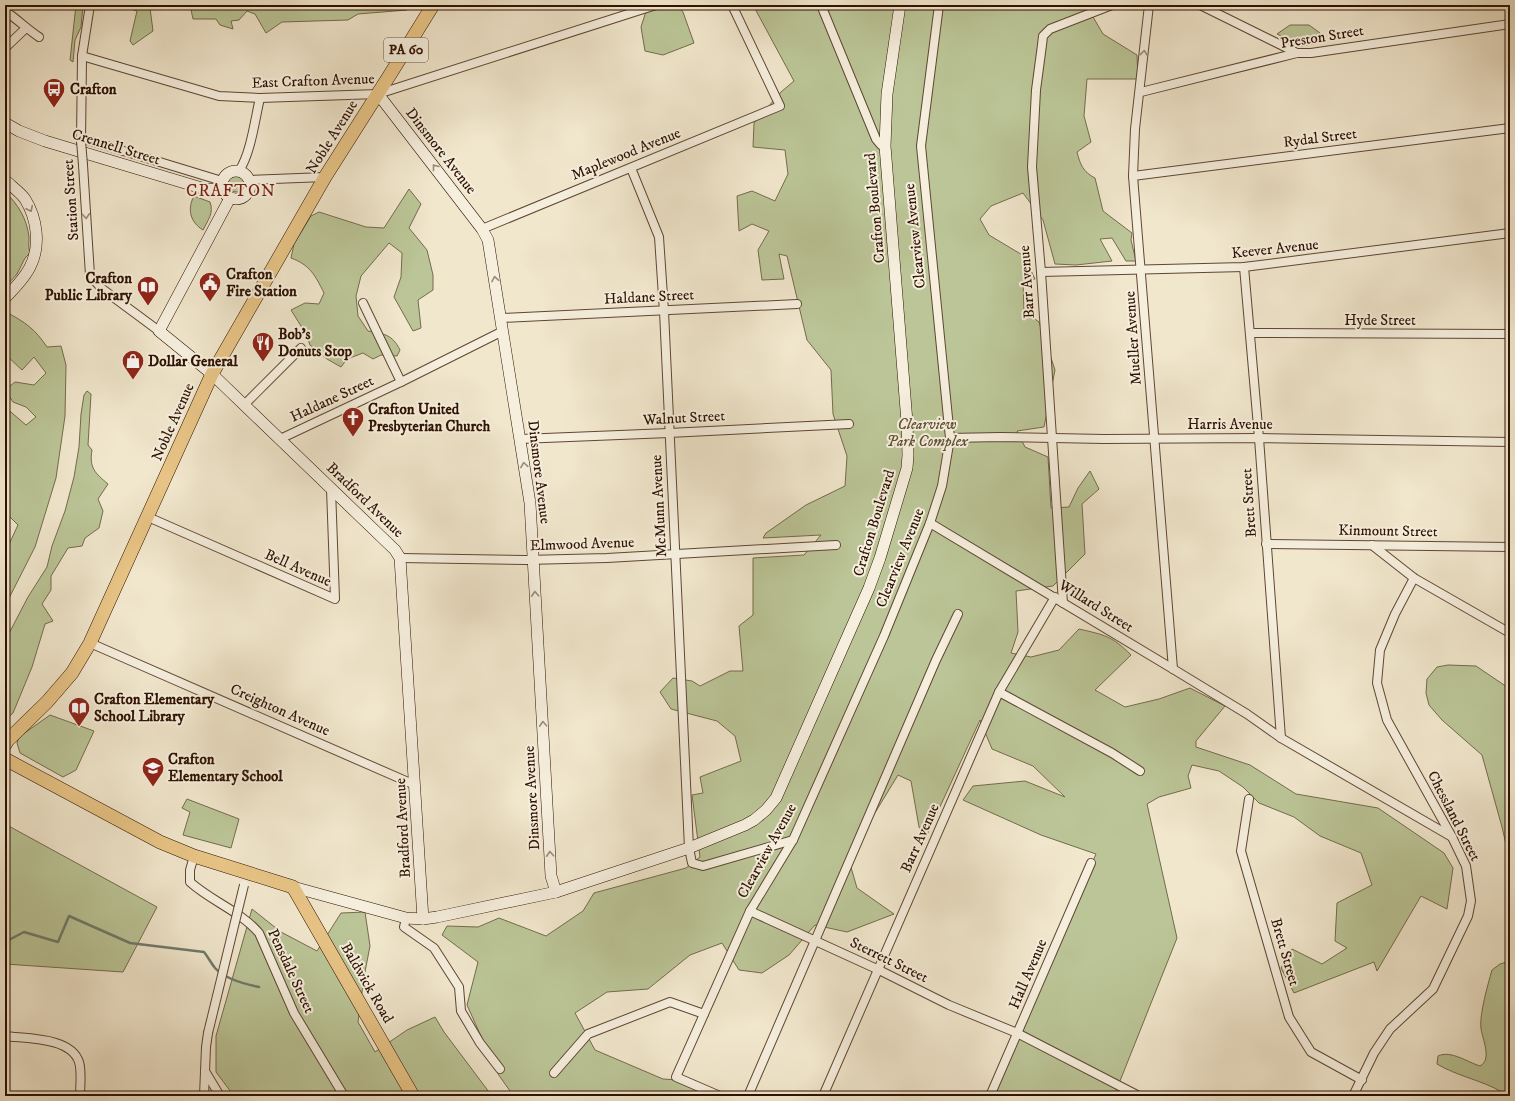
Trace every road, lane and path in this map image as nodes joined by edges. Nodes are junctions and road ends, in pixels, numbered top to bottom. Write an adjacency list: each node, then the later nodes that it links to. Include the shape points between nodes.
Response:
1 (90, 5): 17 (street, Station Street)
2 (433, 5): 19 (main road, Noble Avenue / PA 60)
3 (656, 5): 19 (street, East Crafton Avenue)
4 (732, 5): 25 (street, Maplewood Avenue, via 780,106)
5 (821, 5): 24 (street, via 876,139)
6 (900, 5): 24 (main road, Crafton Boulevard, via 888,94)
7 (939, 5): 53 (street, Clearview Avenue, via 921,146)
8 (1112, 5): 36 (street, Barr Avenue, via 1050,29 1043,36 1036,90 1032,167)
9 (1149, 5): 18 (street, Mueller Avenue, one-way to 9)
10 (1200, 5): 16 (street)
11 (5, 11): 13 (street)
12 (1510, 24): 16 (street, Preston Street)
13 (26, 28): 14 (street); 15 (street)
14 (39, 37)
15 (5, 48)
16 (1297, 53): 18 (street, Preston Street)
17 (82, 56): 20 (street, East Crafton Avenue, via 220,96); 23 (street, Station Street)
18 (1141, 92): 27 (street, Mueller Avenue, via 1135,129)
19 (378, 94): 20 (street, East Crafton Avenue); 28 (main road, Noble Avenue); 32 (main road, Dinsmore Avenue, one-way to 19)
20 (260, 98): 26 (street, via 247,154)
21 (5, 123): 31 (main road, Crennell Street, via 45,141 205,189)
22 (1510, 128): 27 (street, Rydal Street)
23 (81, 139): 31 (street); 37 (street, Station Street, one-way to 37, bridge)
24 (885, 146): 86 (main road, Crafton Boulevard, via 908,422 907,468 869,588 780,791 760,816)
25 (630, 168): 32 (street, Maplewood Avenue); 41 (street, McMunn Avenue, via 659,237)
26 (240, 171): 30 (main road); 31 (main road, via 230,171 223,177)
27 (1133, 176): 35 (street, Mueller Avenue)
28 (325, 177): 30 (street); 48 (main road, Noble Avenue)
29 (5, 180): 38 (main road, one-way to 38, via 24,198 36,226 36,244 30,268)
30 (249, 180): 31 (main road, via 249,190 238,199)
31 (225, 190): 44 (main road)
32 (482, 228): 42 (main road, Dinsmore Avenue, one-way to 32, via 488,240)
33 (1510, 233): 34 (street, Keever Avenue)
34 (1244, 267): 35 (street, Keever Avenue); 45 (street, Brett Street)
35 (1142, 270): 36 (street, Keever Avenue); 54 (street, Mueller Avenue)
36 (1041, 272): 58 (street, Barr Avenue)
37 (90, 275): 44 (street, Bradford Avenue, via 101,288)
38 (6, 297)
39 (363, 303): 49 (street)
40 (797, 304): 41 (street, Haldane Street)
41 (664, 311): 42 (street, Haldane Street); 52 (street, McMunn Avenue)
42 (501, 318): 43 (main road, Dinsmore Avenue)
43 (503, 330): 49 (street, Haldane Street); 57 (main road, Dinsmore Avenue)
44 (159, 331): 48 (main road, Bradford Avenue)
45 (1250, 333): 46 (street, Hyde Street); 55 (street, Brett Street)
46 (1510, 334)
47 (301, 348): 50 (street)
48 (212, 374): 50 (main road, Bradford Avenue); 61 (main road, Noble Avenue)
49 (401, 382): 56 (street, Haldane Street)
50 (244, 405): 56 (main road, Bradford Avenue)
51 (849, 424): 52 (street, Walnut Street)
52 (669, 433): 57 (street, Walnut Street); 67 (street, McMunn Avenue)
53 (950, 438): 58 (street, Harris Avenue); 62 (street, Clearview Avenue, via 942,486)
54 (1154, 438): 55 (street, Harris Avenue); 58 (street, Harris Avenue); 76 (street, Mueller Avenue)
55 (1259, 438): 59 (street, Harris Avenue); 63 (street, Brett Street)
56 (280, 439): 60 (main road, Bradford Avenue)
57 (520, 439): 69 (main road, Dinsmore Avenue, one-way to 57, via 530,504)
58 (1052, 439): 72 (street, Barr Avenue)
59 (1510, 442)
60 (331, 489): 61 (street, Bell Avenue, via 335,599); 68 (main road, Bradford Avenue, via 395,550)
61 (148, 517): 75 (main road, Noble Avenue)
62 (930, 523): 71 (street, Willard Street); 85 (street, Clearview Avenue, via 884,636)
63 (1266, 544): 65 (street, Kinmount Street); 78 (street, Brett Street)
64 (836, 545): 67 (street, Elmwood Avenue)
65 (1372, 545): 66 (street, Kinmount Street); 70 (street)
66 (1510, 547)
67 (676, 554): 69 (street, Elmwood Avenue); 86 (street, McMunn Avenue)
68 (400, 558): 69 (street, Elmwood Avenue); 82 (main road, Bradford Avenue)
69 (533, 560): 91 (main road, Dinsmore Avenue, one-way to 69, via 551,876)
70 (1414, 578): 74 (street); 84 (street, Chessland Street, via 1380,650 1377,683 1387,720)
71 (1055, 597): 72 (street, Willard Street); 77 (street, Barr Avenue)
72 (1063, 603): 76 (street, Willard Street)
73 (958, 614): 95 (street)
74 (1510, 633)
75 (90, 643): 79 (main road, Noble Avenue, via 72,673); 82 (street, Creighton Avenue)
76 (1173, 669): 78 (street, Willard Street, via 1247,714)
77 (999, 692): 81 (street, via 1112,752); 96 (street, Barr Avenue)
78 (1280, 738): 84 (street, Willard Street)
79 (5, 745)
80 (5, 759): 87 (main road, via 160,842)
81 (1140, 771)
82 (415, 785): 94 (main road, Bradford Avenue)
83 (1249, 798): 103 (street, Brett Street, via 1241,851 1289,1017 1311,1052)
84 (1452, 837): 103 (street, Chessland Street, via 1466,866 1471,900 1468,916 1433,989 1390,1029)
85 (793, 840): 86 (street, via 703,866 692,863); 92 (street, Clearview Avenue)
86 (690, 848): 91 (main road, Crafton Boulevard)
87 (194, 856): 89 (main road); 107 (street, Pensdale Street, via 190,882 254,926 294,1013)
88 (1091, 863): 98 (street, Hall Avenue)
89 (246, 879): 90 (main road); 100 (street, bridge, via 208,1033)
90 (293, 887): 93 (main road, Crafton Boulevard); 108 (main road, Baldwick Road)
91 (556, 892): 94 (main road, Crafton Boulevard)
92 (750, 911): 95 (street, Sterrett Street); 97 (street, Clearview Avenue)
93 (406, 918): 94 (main road, Crafton Boulevard); 101 (street, via 404,927 434,948 459,987 461,1011)
94 (423, 918)
95 (816, 940): 96 (street, Sterrett Street); 110 (street)
96 (878, 970): 98 (street, Sterrett Street, via 949,1005); 111 (street, Barr Avenue)
97 (704, 1014): 102 (street, via 670,1002 588,1034); 109 (street, Clearview Avenue, via 676,1077)
98 (1017, 1033): 112 (street, Hall Avenue); 113 (street, Sterrett Street)
99 (5, 1036): 104 (street, via 51,1041 65,1045 74,1052 80,1063)
100 (205, 1070): 105 (street); 106 (street)
101 (500, 1070)
102 (554, 1073)
103 (1362, 1080): 114 (street, Chessland Street)
104 (80, 1096)
105 (204, 1096)
106 (220, 1096)
107 (344, 1096)
108 (412, 1096)
109 (720, 1096)
110 (748, 1096)
111 (823, 1096)
112 (990, 1096)
113 (1139, 1096)
114 (1353, 1096)

